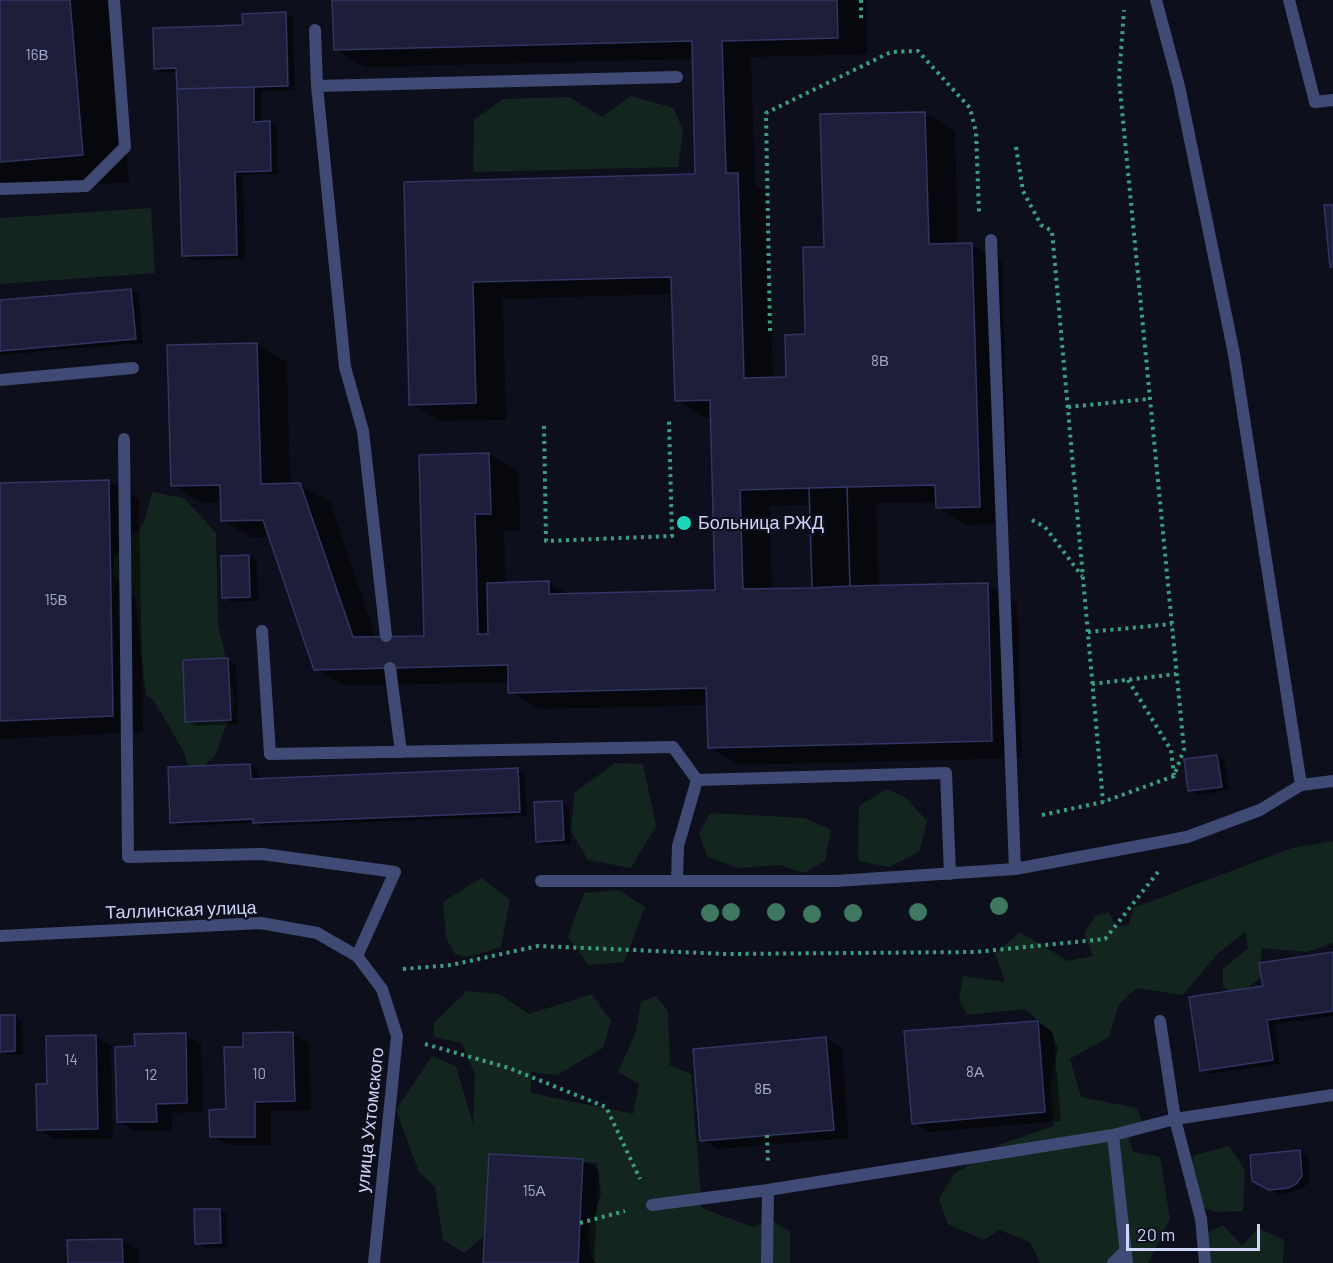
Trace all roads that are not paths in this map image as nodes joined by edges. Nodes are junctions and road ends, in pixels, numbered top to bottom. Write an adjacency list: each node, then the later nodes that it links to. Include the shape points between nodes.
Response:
1 (114, 0): 8 (street, via 125,147 86,186)
2 (1156, 0): 19 (street, via 1179,86 1233,354)
3 (1289, 0): 7 (street, via 1315,102)
4 (315, 30): 6 (street)
5 (677, 77): 6 (street)
6 (317, 86): 14 (street, via 345,367 363,431)
7 (1333, 100)
8 (0, 189)
9 (991, 240): 20 (street)
10 (133, 368): 11 (street)
11 (0, 380)
12 (124, 439): 25 (street, via 128,857 262,854 395,872)
13 (262, 631): 16 (street, via 270,754)
14 (386, 636)
15 (390, 668): 16 (street)
16 (401, 752): 17 (street, via 674,747)
17 (697, 780): 21 (street, via 946,773); 23 (street, via 678,846)
18 (1333, 781): 19 (street)
19 (1301, 785): 20 (street, via 1260,810 1187,837)
20 (1015, 869): 21 (street)
21 (950, 874): 23 (street, via 836,882)
22 (541, 881): 23 (street)
23 (677, 881)
24 (0, 936): 25 (street, Таллинская улица, via 261,923 317,933)
25 (357, 956): 33 (street, улица Ухтомского, via 382,989 397,1036)
26 (1160, 1021): 28 (street)
27 (1333, 1095): 28 (street)
28 (1175, 1119): 29 (street); 37 (street, via 1201,1219)
29 (1113, 1135): 30 (street); 32 (street)
30 (768, 1190): 31 (street); 34 (street)
31 (652, 1204)
32 (1126, 1250): 35 (street); 36 (street)
33 (374, 1263)
34 (766, 1263)
35 (1113, 1263)
36 (1127, 1263)
37 (1205, 1263)

